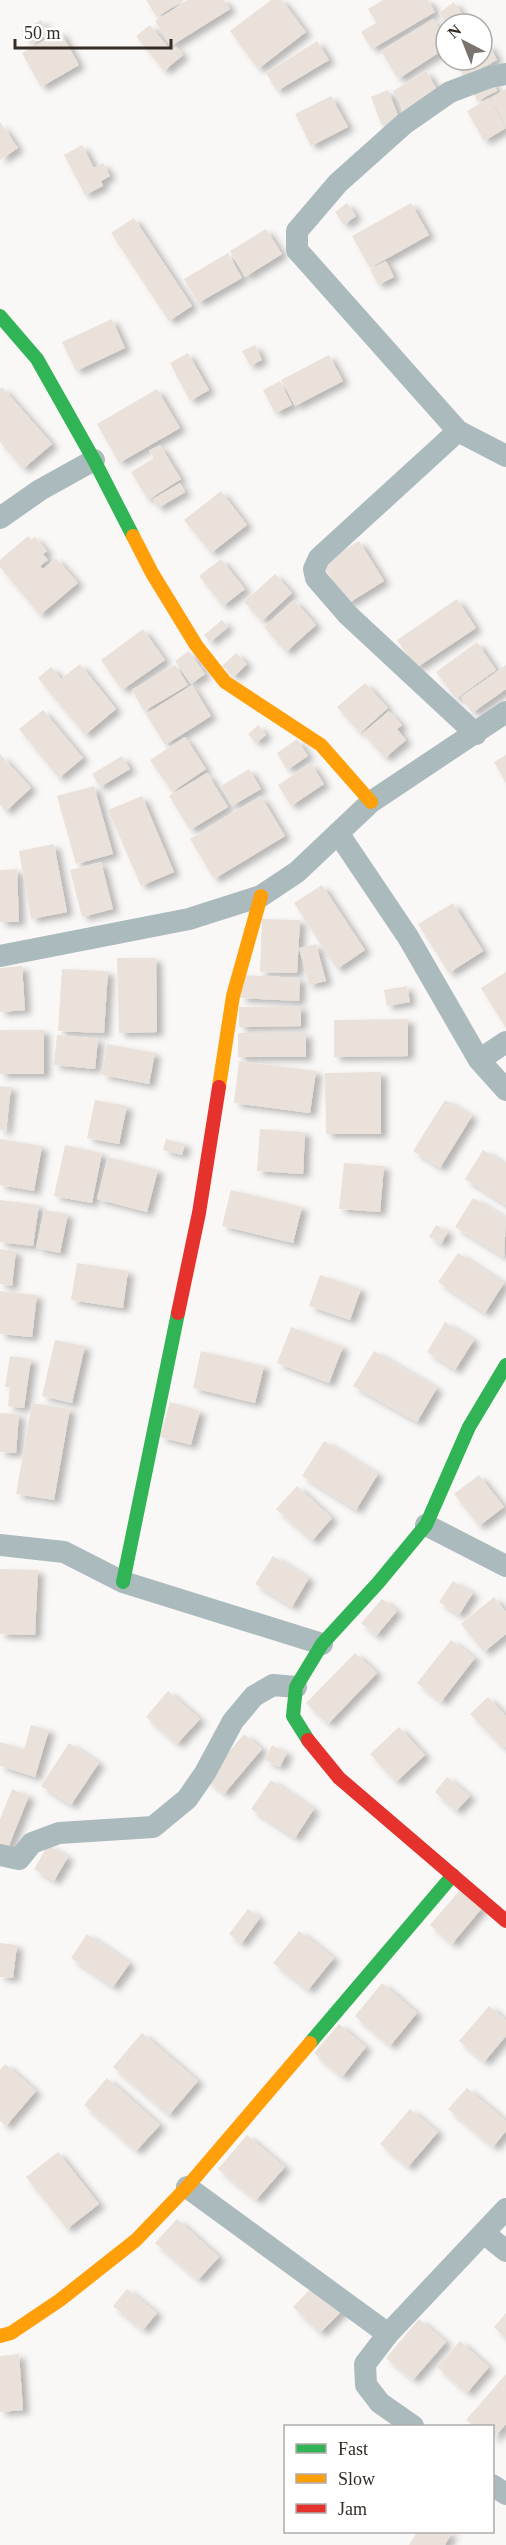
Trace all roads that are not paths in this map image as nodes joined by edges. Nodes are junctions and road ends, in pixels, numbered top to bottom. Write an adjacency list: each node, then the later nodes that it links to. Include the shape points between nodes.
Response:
1 (506, 74): 3 (street, via 450,92 404,124 338,183 297,231 297,250)
2 (0, 316): 5 (street, via 37,359)
3 (458, 431): 4 (street); 8 (street, via 319,558 314,569 316,578 348,615)
4 (506, 456)
5 (93, 460): 6 (street); 9 (street, via 152,573 196,645 225,682 321,745)
6 (0, 518)
7 (506, 712): 8 (street)
8 (476, 734): 9 (street)
9 (372, 802): 10 (street)
10 (338, 833): 11 (street, via 297,872); 14 (street, via 408,937)
11 (261, 896): 12 (street, via 189,919); 20 (street, via 233,996 199,1213)
12 (0, 956)
13 (506, 1042): 14 (street)
14 (479, 1060): 15 (street)
15 (506, 1090)
16 (506, 1365): 17 (street, via 469,1427)
17 (426, 1526): 19 (street); 21 (street)
18 (0, 1545): 20 (street, via 64,1552)
19 (506, 1566)
20 (123, 1582): 21 (street)
21 (321, 1644): 22 (street)
22 (296, 1687): 23 (street, via 273,1685 254,1696 233,1721 187,1799 153,1827 59,1833 32,1843 19,1859); 24 (street, via 293,1716 339,1778)
23 (0, 1855)
24 (453, 1875): 25 (street); 26 (street)
25 (506, 1921)
26 (187, 2187): 30 (street); 31 (street, via 136,2240 60,2300)
27 (506, 2209): 28 (street)
28 (484, 2234): 29 (street); 30 (street)
29 (506, 2251)
30 (388, 2334): 32 (street, via 365,2364 366,2385 381,2403)
31 (0, 2336)
32 (410, 2425)

